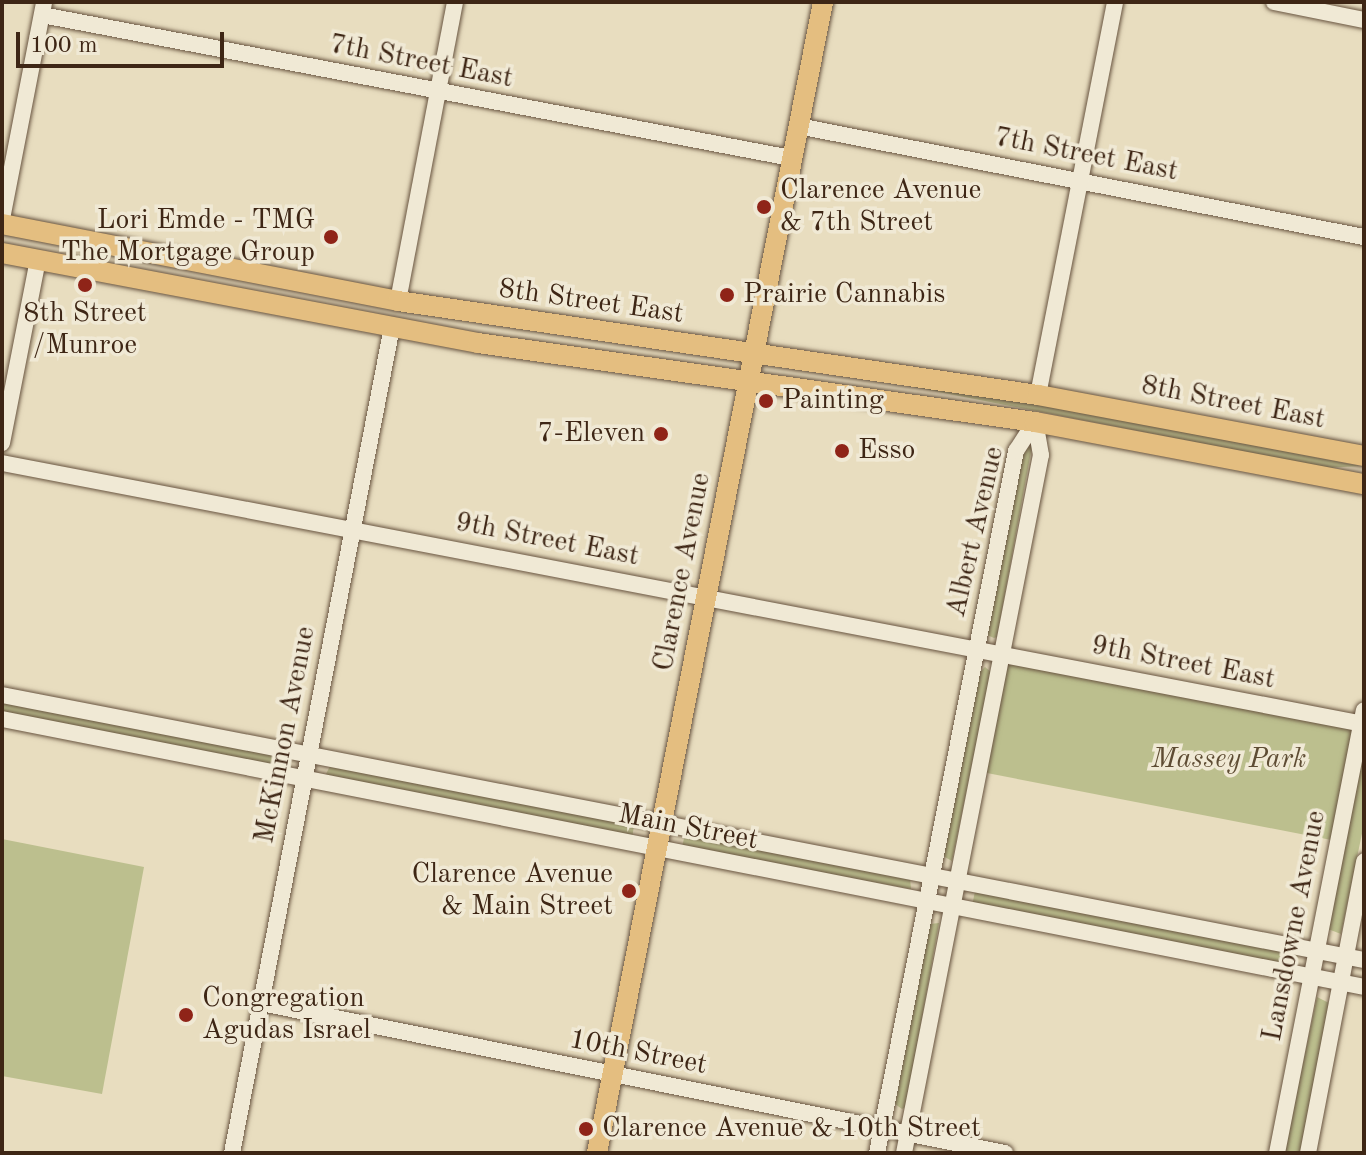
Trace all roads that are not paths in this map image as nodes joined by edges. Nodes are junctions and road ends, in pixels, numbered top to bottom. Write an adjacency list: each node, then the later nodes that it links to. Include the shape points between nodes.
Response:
1 (455, 2): 7 (street)
2 (823, 2): 8 (main road, Clarence Avenue)
3 (1115, 2): 10 (street)
4 (1274, 2): 6 (street)
5 (43, 8): 7 (street, 7th Street East); 11 (street)
6 (1364, 20)
7 (438, 92): 9 (street, 7th Street East); 15 (street)
8 (798, 126): 9 (main road, Clarence Avenue); 10 (street, 7th Street East)
9 (791, 158): 17 (main road, Clarence Avenue)
10 (1079, 179): 12 (street, 7th Street East); 19 (street)
11 (2, 221): 15 (main road, 8th Street East)
12 (1364, 237)
13 (2, 253): 14 (main road, 8th Street East)
14 (38, 260): 16 (main road, 8th Street East); 21 (street)
15 (398, 301): 17 (main road, 8th Street East)
16 (392, 327): 18 (main road, 8th Street East); 25 (street, McKinnon Avenue)
17 (754, 352): 18 (main road, Clarence Avenue); 19 (main road, 8th Street East)
18 (748, 379): 20 (main road, 8th Street East); 26 (main road, Clarence Avenue)
19 (1038, 395): 22 (main road, 8th Street East)
20 (1035, 422): 24 (main road, 8th Street East); 27 (street, Albert Avenue, via 1016,451); 28 (street, Albert Avenue, via 1041,455)
21 (2, 443)
22 (1364, 456)
23 (2, 463): 25 (street, 9th Street East)
24 (1364, 484)
25 (352, 529): 26 (street, 9th Street East); 32 (street, McKinnon Avenue)
26 (706, 597): 27 (street, 9th Street East); 34 (main road, Clarence Avenue)
27 (976, 650): 28 (street, 9th Street East); 37 (street, Albert Avenue)
28 (1003, 656): 31 (street, 9th Street East); 38 (street, Albert Avenue)
29 (2, 695): 32 (street, Main Street)
30 (2, 719): 33 (street, Main Street)
31 (1363, 719): 41 (street, Lansdowne Avenue)
32 (308, 755): 33 (street, McKinnon Avenue); 34 (street, Main Street)
33 (304, 779): 35 (street, Main Street); 47 (street, McKinnon Avenue)
34 (663, 824): 35 (main road, Clarence Avenue); 37 (street, Main Street)
35 (658, 848): 39 (street, Main Street); 48 (main road, Clarence Avenue)
36 (1364, 861): 42 (street, Lansdowne Avenue)
37 (932, 877): 38 (street, Main Street); 39 (street, Albert Avenue)
38 (957, 883): 40 (street, Albert Avenue); 41 (street, Main Street)
39 (928, 901): 40 (street, Main Street); 49 (street, Albert Avenue)
40 (953, 905): 44 (street, Main Street); 50 (street, Albert Avenue)
41 (1316, 951): 42 (street, Main Street); 44 (street, Lansdowne Avenue)
42 (1346, 956): 43 (street, Main Street); 45 (street, Lansdowne Avenue)
43 (1364, 960)
44 (1311, 976): 45 (street, Main Street); 56 (street, Lansdowne Avenue)
45 (1341, 982): 46 (street, Main Street); 57 (street, Lansdowne Avenue)
46 (1364, 987)
47 (261, 1003): 48 (street, 10th Street); 51 (street, McKinnon Avenue)
48 (613, 1075): 49 (street, 10th Street); 52 (main road, Clarence Avenue)
49 (883, 1127): 50 (street, 10th Street); 53 (street, Albert Avenue)
50 (908, 1133): 54 (street, Albert Avenue); 55 (street, 10th Street)
51 (232, 1153)
52 (597, 1153)
53 (877, 1153)
54 (904, 1153)
55 (1005, 1153)
56 (1277, 1153)
57 (1308, 1153)

